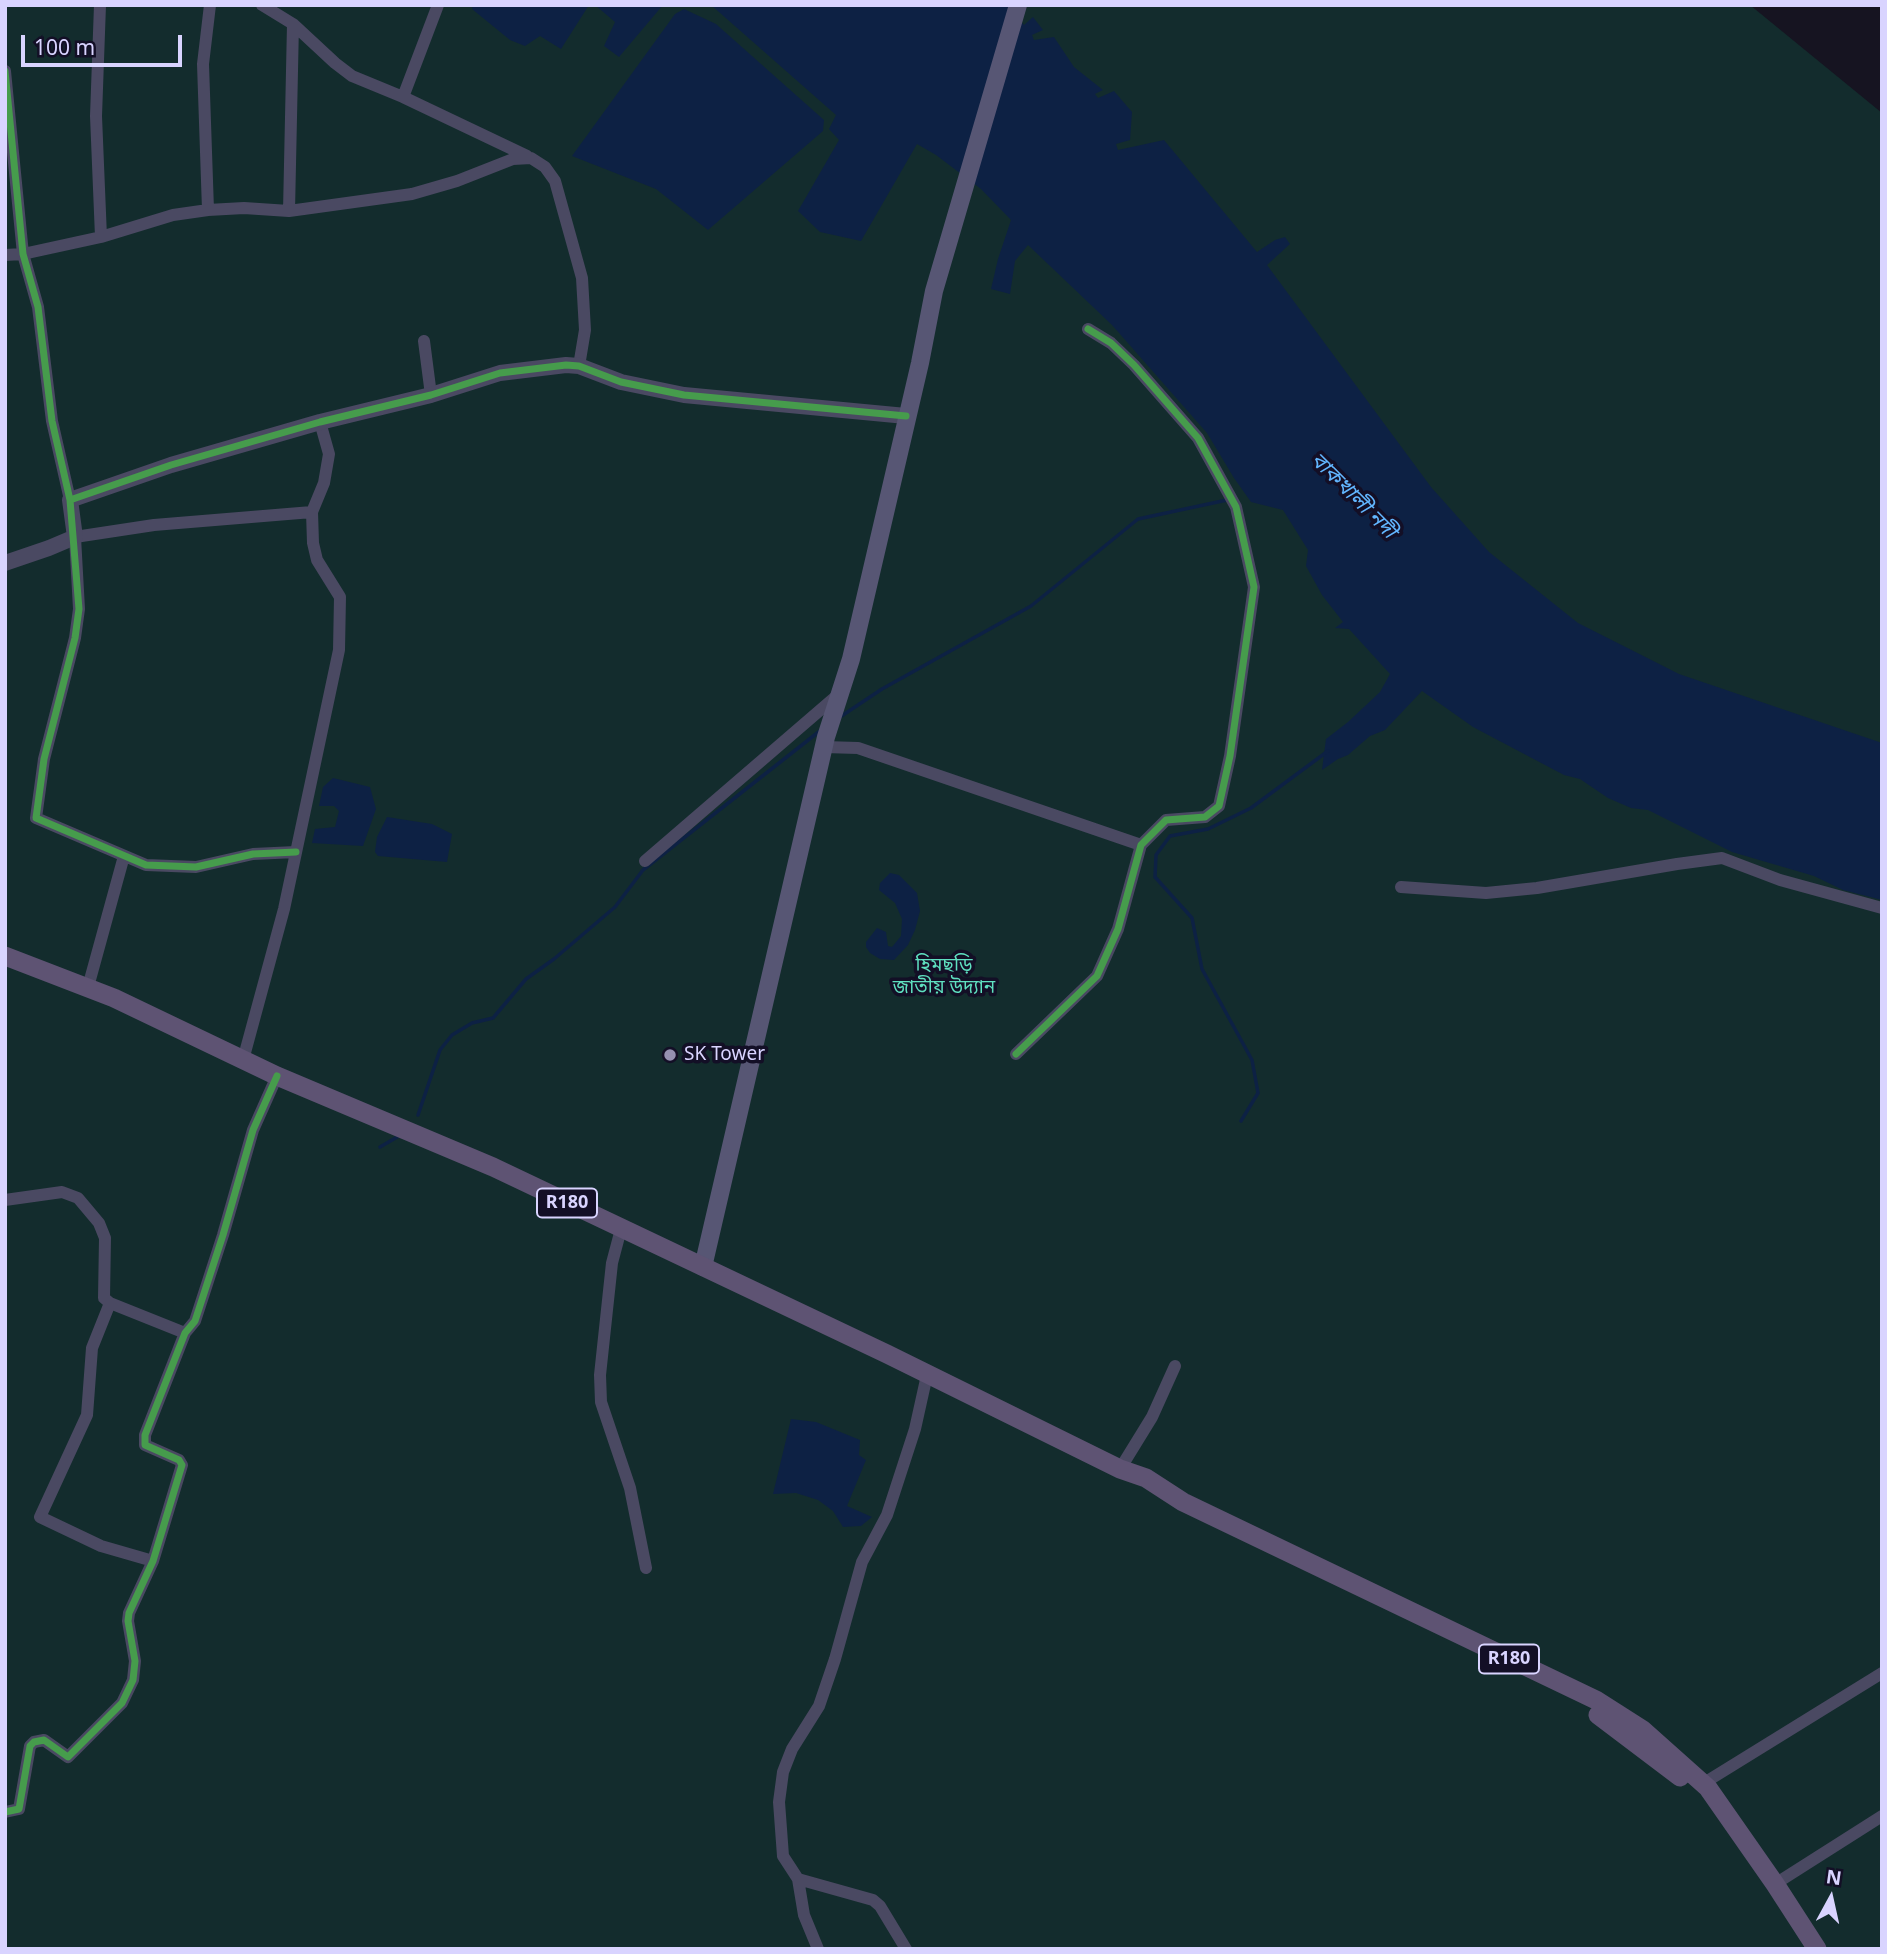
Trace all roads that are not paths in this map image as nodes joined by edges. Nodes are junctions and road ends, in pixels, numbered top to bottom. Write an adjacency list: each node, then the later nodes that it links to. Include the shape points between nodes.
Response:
1 (100, 5): 12 (street, via 96,116)
2 (210, 5): 10 (street, via 203,64)
3 (262, 5): 6 (street)
4 (438, 5): 8 (street)
5 (1018, 5): 19 (main road, via 934,291)
6 (293, 24): 8 (street, via 352,76); 11 (street)
7 (5, 71): 13 (street)
8 (403, 97): 9 (street)
9 (531, 158): 11 (street, via 513,159 412,194); 17 (street, via 555,181 582,278 585,330)
10 (208, 209): 11 (street); 12 (street)
11 (289, 211)
12 (101, 237): 13 (street)
13 (23, 254): 14 (street); 21 (street, via 38,307 52,421)
14 (5, 255)
15 (1088, 329): 27 (street, via 1111,343 1198,438 1236,507 1254,587 1219,806 1205,817 1166,820)
16 (424, 341): 18 (street)
17 (579, 366): 18 (street, via 500,373); 19 (street, via 621,382 684,395)
18 (431, 395): 20 (street)
19 (906, 416): 25 (main road)
20 (320, 422): 21 (street); 22 (street, via 328,454 324,483)
21 (70, 500): 23 (street)
22 (312, 512): 23 (street, via 154,525); 28 (street, via 317,560 341,597 342,613 334,685)
23 (75, 537): 24 (street); 29 (street, via 78,618 44,759 36,818)
24 (5, 563)
25 (840, 693): 26 (main road); 30 (street)
26 (825, 742): 27 (street, via 858,748); 40 (main road)
27 (1141, 845): 35 (street, via 1118,929 1097,976)
28 (296, 852): 29 (street, via 253,854 196,867 146,865); 36 (street)
29 (124, 856): 34 (street)
30 (645, 862)
31 (1401, 887): 32 (street, via 1486,893 1722,858 1780,880)
32 (1882, 908)
33 (5, 956): 34 (main road, R180)
34 (88, 987): 36 (main road, R180)
35 (1016, 1054)
36 (243, 1060): 37 (main road, R180)
37 (277, 1076): 39 (main road, R180, via 493,1167); 42 (street, via 253,1130 195,1321)
38 (5, 1200): 41 (street, via 62,1192 78,1198 105,1238 104,1298)
39 (621, 1229): 40 (main road, R180); 47 (street, via 612,1263 601,1402 630,1488)
40 (703, 1267): 44 (main road, R180)
41 (110, 1303): 42 (street); 46 (street, via 92,1348 87,1415 40,1517 101,1546)
42 (185, 1334): 46 (street, via 145,1435 145,1445 182,1465)
43 (1175, 1366): 45 (street, via 1152,1417)
44 (927, 1375): 45 (main road, R180); 52 (street, via 891,1503 862,1562 823,1694 783,1772 780,1839 783,1856)
45 (1120, 1469): 49 (main road, R180, via 1596,1700 1643,1730); 56 (main road, R180, via 1175,1513 1591,1710 1690,1785)
46 (153, 1561): 50 (street, via 129,1613 135,1671 122,1703 68,1757 44,1740 34,1742 19,1809)
47 (646, 1568)
48 (1882, 1673): 49 (street)
49 (1704, 1783): 53 (main road, R180)
50 (5, 1812)
51 (1882, 1816): 53 (street)
52 (798, 1880): 54 (street, via 804,1915); 55 (street, via 873,1900)
53 (1775, 1884): 57 (main road, R180)
54 (818, 1949)
55 (906, 1949)
56 (1802, 1949)
57 (1817, 1949)

